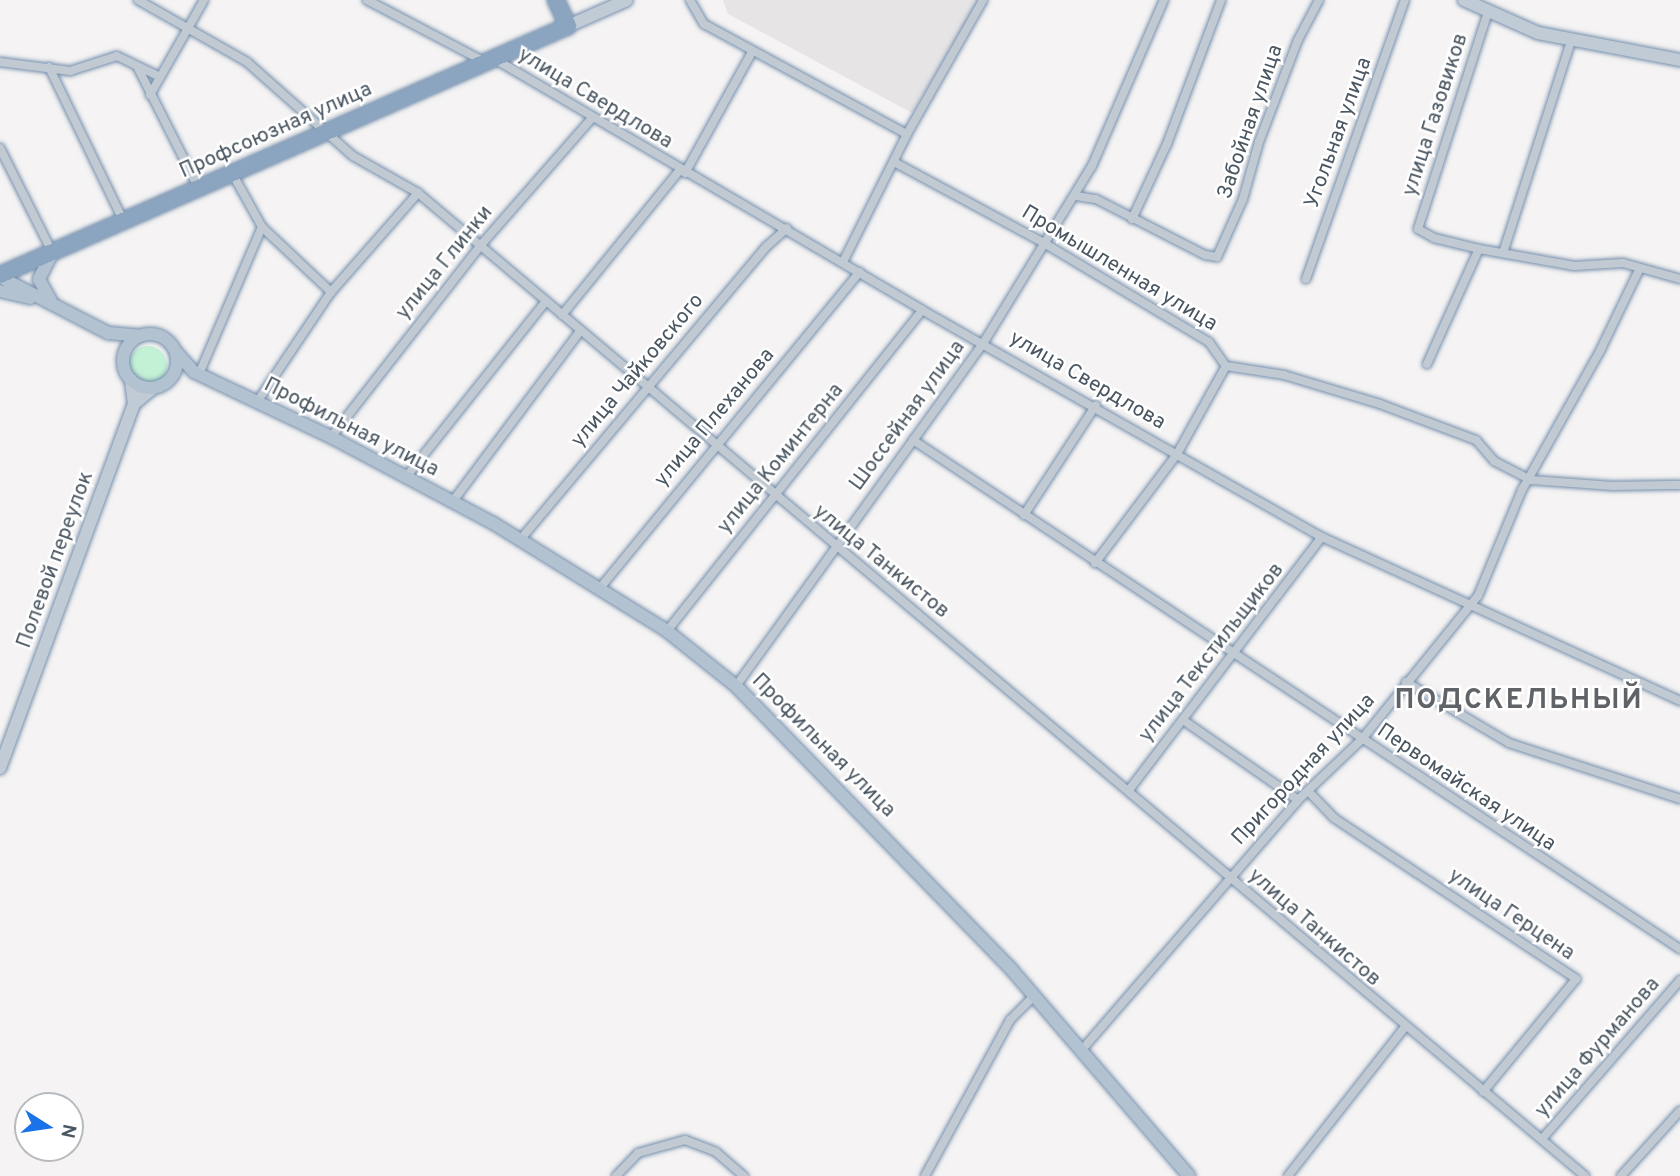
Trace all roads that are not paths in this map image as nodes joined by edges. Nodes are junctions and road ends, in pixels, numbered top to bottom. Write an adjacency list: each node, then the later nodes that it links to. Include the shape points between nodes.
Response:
1 (138, 0): 15 (street, улица Танкистов)
2 (204, 0): 15 (street)
3 (367, 0): 18 (street, улица Свердлова)
4 (556, 0): 14 (highway)
5 (627, 0): 14 (street)
6 (690, 0): 17 (street, via 704,24)
7 (983, 0): 27 (street)
8 (1164, 0): 34 (street, Шоссейная улица, via 1109,133)
9 (1221, 0): 35 (street, via 1167,144)
10 (1319, 0): 35 (street, Забойная улица, via 1298,40 1259,142 1243,199 1217,257)
11 (1405, 0): 48 (street, Угольная улица)
12 (1464, 0): 13 (street)
13 (1488, 12): 16 (street); 41 (street, улица Газовиков, via 1418,229 1434,238)
14 (568, 26): 18 (highway, Профсоюзная улица)
15 (188, 29): 23 (street); 26 (street, улица Танкистов, via 247,62)
16 (1571, 41): 19 (street); 43 (street)
17 (752, 52): 27 (street); 30 (street)
18 (489, 60): 25 (street, улица Свердлова); 26 (highway, Профсоюзная улица)
19 (1680, 60)
20 (0, 62): 21 (street)
21 (49, 67): 22 (street, via 70,71 108,56); 36 (street)
22 (138, 68): 23 (street); 24 (street)
23 (158, 76): 24 (street)
24 (149, 95): 32 (street)
25 (593, 117): 30 (street, улица Свердлова); 40 (street, улица Глинки)
26 (326, 132): 31 (highway, Профсоюзная улица); 33 (street, улица Танкистов, via 353,156)
27 (907, 134): 29 (street)
28 (0, 148): 42 (street)
29 (894, 162): 39 (street, Промышленная улица); 44 (street)
30 (682, 171): 38 (street, улица Свердлова); 55 (street)
31 (232, 173): 32 (highway, Профсоюзная улица); 37 (street)
32 (199, 189): 36 (highway, Профсоюзная улица)
33 (418, 193): 40 (street, улица Танкистов); 51 (street)
34 (1076, 195): 35 (street, via 1096,199); 39 (street, Шоссейная улица)
35 (1132, 219)
36 (123, 220): 42 (highway, Профсоюзная улица)
37 (262, 227): 51 (street); 64 (street)
38 (787, 228): 44 (street, улица Свердлова); 68 (street, улица Чайковского)
39 (1044, 243): 59 (street, Шоссейная улица); 63 (street, Промышленная улица, via 1209,342)
40 (480, 246): 52 (street, улица Танкистов); 72 (street, улица Глинки)
41 (1479, 248): 43 (street); 62 (street)
42 (52, 253): 47 (highway, Профсоюзная улица); 53 (main road, via 39,279)
43 (1503, 253): 45 (street, via 1574,267 1612,262)
44 (843, 262): 46 (street, улица Свердлова)
45 (1639, 270): 49 (street); 77 (street, Пригородная улица)
46 (860, 272): 54 (street, улица Свердлова); 74 (street, улица Плеханова)
47 (2, 274): 53 (main road)
48 (1306, 279)
49 (1680, 279)
50 (0, 291): 53 (main road)
51 (331, 292): 69 (street)
52 (546, 301): 55 (street, улица Танкистов); 76 (street)
53 (53, 304): 57 (main road)
54 (922, 310): 59 (street, улица Свердлова); 79 (street, улица Коминтерна)
55 (562, 315): 56 (street, улица Танкистов)
56 (580, 331): 68 (street, улица Танкистов); 80 (street)
57 (108, 333): 58 (main road); 61 (main road)
58 (141, 335): 60 (main road, via 162,337); 61 (main road, via 130,343)
59 (984, 342): 71 (street, улица Свердлова); 73 (street, Шоссейная улица)
60 (176, 352): 64 (main road); 65 (main road, via 177,366)
61 (123, 358): 66 (main road)
62 (1427, 363)
63 (1226, 366): 75 (street); 77 (street, via 1284,375 1380,404 1476,440 1494,461)
64 (197, 373): 65 (main road); 69 (main road, Профильная улица)
65 (171, 378): 67 (main road)
66 (131, 380): 67 (main road); 70 (street)
67 (153, 388): 70 (street)
68 (647, 388): 74 (street, улица Танкистов); 83 (street, улица Чайковского)
69 (257, 402): 72 (main road, Профильная улица)
70 (134, 404): 95 (street, Полевой переулок)
71 (1096, 405): 75 (street, улица Свердлова); 81 (street)
72 (331, 437): 76 (main road, Профильная улица)
73 (913, 440): 81 (street, Первомайская улица); 84 (street, Шоссейная улица)
74 (714, 445): 79 (street, улица Танкистов); 86 (street, улица Плеханова)
75 (1178, 454): 82 (street, улица Свердлова); 85 (street)
76 (406, 477): 80 (main road, Профильная улица)
77 (1531, 480): 78 (street); 87 (street, Пригородная улица, via 1521,490 1478,596)
78 (1680, 485)
79 (772, 495): 84 (street, улица Танкистов); 88 (street, улица Коминтерна)
80 (453, 501): 83 (main road, Профильная улица)
81 (1024, 515): 85 (street, Первомайская улица)
82 (1322, 537): 87 (street, улица Свердлова); 89 (street, улица Текстильщиков)
83 (520, 540): 86 (main road, Профильная улица)
84 (833, 547): 91 (street, Шоссейная улица); 96 (street, улица Танкистов)
85 (1095, 563): 89 (street, Первомайская улица)
86 (600, 588): 88 (main road, Профильная улица)
87 (1470, 604): 90 (street, Пригородная улица); 92 (street, улица Свердлова)
88 (667, 631): 91 (main road, Профильная улица)
89 (1233, 655): 93 (street, улица Текстильщиков); 94 (street, Первомайская улица)
90 (1406, 682): 94 (street, Пригородная улица); 98 (street, via 1509,743)
91 (736, 686): 103 (main road, Профильная улица, via 787,734)
92 (1680, 701)
93 (1184, 720): 96 (street, улица Текстильщиков); 99 (street)
94 (1362, 738): 97 (street, Пригородная улица); 101 (street, Первомайская улица)
95 (0, 768)
96 (1129, 790): 100 (street, улица Танкистов)
97 (1310, 792): 99 (street, Пригородная улица); 106 (street, улица Герцена, via 1334,818 1576,979)
98 (1680, 799)
99 (1298, 800): 100 (street, Пригородная улица)
100 (1230, 878): 104 (street, улица Танкистов); 105 (street, Пригородная улица)
101 (1680, 949)
102 (1680, 980): 108 (street, улица Фурманова)
103 (1032, 997): 105 (main road, Профильная улица); 111 (street, via 996,1043)
104 (1404, 1028): 106 (street, улица Танкистов); 113 (street)
105 (1080, 1052): 112 (main road, Профильная улица)
106 (1483, 1092): 108 (street, улица Танкистов)
107 (1680, 1111): 115 (street)
108 (1542, 1139): 114 (street, улица Танкистов)
109 (615, 1176): 110 (street, via 638,1153 685,1140 716,1152)
110 (744, 1176)
111 (925, 1176)
112 (1189, 1176)
113 (1289, 1176)
114 (1585, 1176)
115 (1621, 1176)

